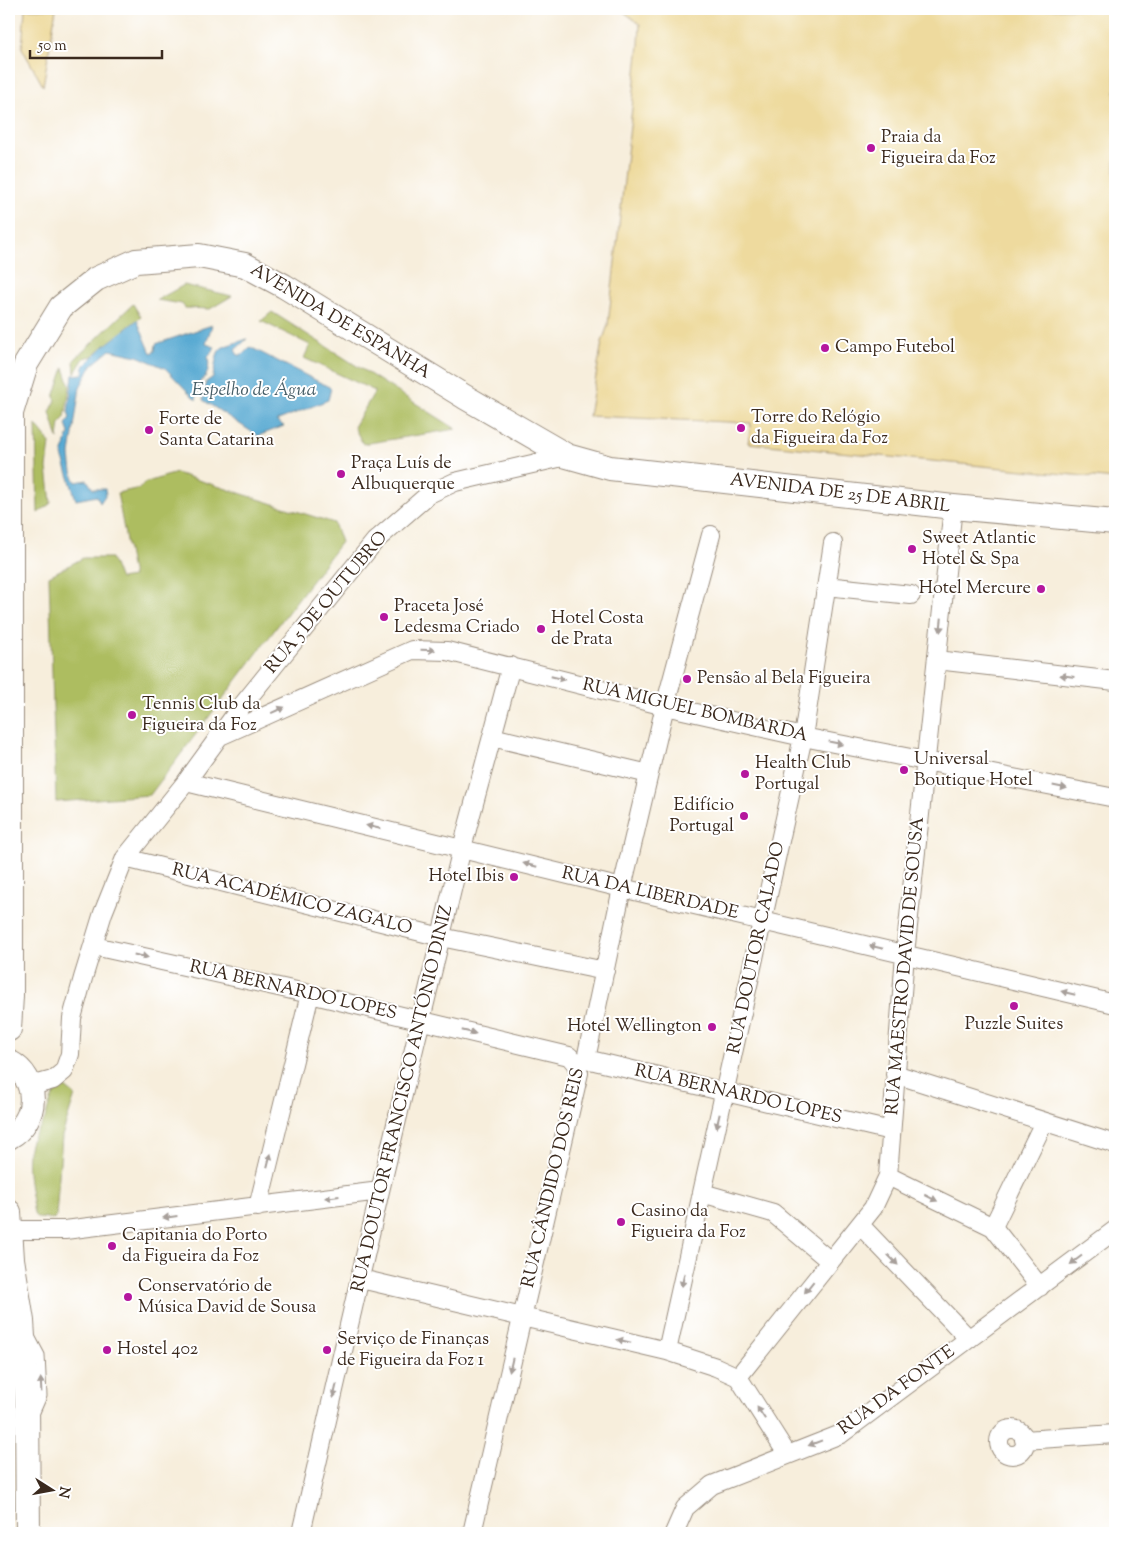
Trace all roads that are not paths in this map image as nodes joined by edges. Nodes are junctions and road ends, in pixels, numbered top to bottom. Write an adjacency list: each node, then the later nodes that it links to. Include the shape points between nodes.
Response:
1 (567, 456): 2 (main road, AVENIDA DE 25 DE ABRIL, via 610,468); 12 (street, RUA 5 DE OUTUBRO, via 455,482 429,494 376,541); 30 (main road, AVENIDA DE ESPANHA, via 246,266 199,256 136,261 96,279 61,307 26,364 11,413)
2 (954, 507): 3 (main road, AVENIDA DE 25 DE ABRIL); 8 (street, RUA MAESTRO DAVID DE SOUSA, one-way to 8)
3 (1115, 522)
4 (711, 535): 11 (street, RUA CÂNDIDO DOS REIS)
5 (833, 543): 6 (street, RUA DOUTOR CALADO)
6 (826, 586): 7 (street); 14 (street, RUA DOUTOR CALADO)
7 (911, 595)
8 (937, 660): 10 (street, one-way to 8); 15 (street, RUA MAESTRO DAVID DE SOUSA)
9 (511, 666): 11 (street, RUA MIGUEL BOMBARDA, one-way to 11); 12 (street, RUA MIGUEL BOMBARDA, one-way to 9, via 412,650 447,651); 13 (street, RUA DOUTOR FRANCISCO ANTÓNIO DINIZ)
10 (1115, 681)
11 (665, 706): 14 (street, RUA MIGUEL BOMBARDA); 16 (street, RUA CÂNDIDO DOS REIS)
12 (218, 736): 17 (street, RUA 5 DE OUTUBRO)
13 (492, 737): 16 (street); 19 (street, RUA DOUTOR FRANCISCO ANTÓNIO DINIZ)
14 (803, 737): 15 (street, RUA MIGUEL BOMBARDA, one-way to 15); 22 (street, RUA DOUTOR CALADO)
15 (926, 762): 18 (street, RUA MIGUEL BOMBARDA, one-way to 18); 25 (street, RUA MAESTRO DAVID DE SOUSA)
16 (649, 774): 21 (street, RUA CÂNDIDO DOS REIS)
17 (186, 782): 19 (street, RUA DA LIBERDADE, one-way to 17); 20 (street, RUA 5 DE OUTUBRO)
18 (1115, 798)
19 (462, 848): 21 (street, RUA DA LIBERDADE, one-way to 19); 23 (street, RUA DOUTOR FRANCISCO ANTÓNIO DINIZ)
20 (126, 858): 23 (street, RUA ACADÉMICO ZAGALO); 24 (street, RUA 5 DE OUTUBRO, via 103,913)
21 (622, 888): 22 (street, RUA DA LIBERDADE); 26 (street, RUA CÂNDIDO DOS REIS)
22 (763, 920): 25 (street, RUA DA LIBERDADE, one-way to 22); 35 (street, RUA DOUTOR CALADO)
23 (441, 937): 26 (street, RUA ACADÉMICO ZAGALO); 29 (street, RUA DOUTOR FRANCISCO ANTÓNIO DINIZ)
24 (94, 946): 27 (street, RUA BERNARDO LOPES, one-way to 27); 34 (street, RUA 5 DE OUTUBRO, via 72,1018 70,1054 64,1071 53,1080)
25 (905, 954): 28 (street, RUA DA LIBERDADE, one-way to 25); 33 (street, RUA MAESTRO DAVID DE SOUSA)
26 (605, 971): 31 (street, RUA CÂNDIDO DOS REIS)
27 (310, 994): 29 (street, RUA BERNARDO LOPES); 43 (street, one-way to 27)
28 (1115, 1004)
29 (421, 1020): 31 (street, RUA BERNARDO LOPES, one-way to 31); 41 (street, RUA DOUTOR FRANCISCO ANTÓNIO DINIZ)
30 (9, 1029)
31 (581, 1061): 35 (street, RUA BERNARDO LOPES); 53 (street, RUA CÂNDIDO DOS REIS)
32 (9, 1062): 34 (main road, via 25,1074)
33 (895, 1074): 36 (street); 37 (street, RUA MAESTRO DAVID DE SOUSA)
34 (31, 1086): 38 (main road, via 31,1112 25,1124)
35 (725, 1092): 37 (street, RUA BERNARDO LOPES); 42 (street, RUA DOUTOR CALADO, one-way to 42)
36 (1044, 1122): 39 (street); 46 (street)
37 (891, 1131): 40 (street, RUA MAESTRO DAVID DE SOUSA)
38 (9, 1137)
39 (1115, 1144)
40 (888, 1176): 45 (street, RUA MAESTRO DAVID DE SOUSA, via 873,1208); 46 (street, one-way to 46)
41 (380, 1191): 43 (street, one-way to 43); 50 (street, RUA DOUTOR FRANCISCO ANTÓNIO DINIZ)
42 (702, 1192): 49 (street, via 773,1213); 55 (street, RUA DOUTOR CALADO, one-way to 55)
43 (258, 1207): 44 (street, one-way to 44, via 65,1230)
44 (9, 1221): 48 (main road)
45 (860, 1225): 49 (street, RUA MAESTRO DAVID DE SOUSA); 54 (street, one-way to 54)
46 (993, 1227): 51 (street)
47 (1115, 1230): 51 (street, RUA DA FONTE, one-way to 51)
48 (12, 1259): 52 (main road); 60 (main road, one-way to 48, via 27,1402 22,1321)
49 (830, 1261): 56 (street, RUA MAESTRO DAVID DE SOUSA, one-way to 56)
50 (361, 1279): 53 (street); 61 (street, RUA DOUTOR FRANCISCO ANTÓNIO DINIZ, one-way to 61)
51 (1040, 1286): 54 (street, RUA DA FONTE)
52 (9, 1289)
53 (522, 1317): 55 (street, one-way to 53); 62 (street, RUA CÂNDIDO DOS REIS, one-way to 62)
54 (969, 1339): 59 (street, RUA DA FONTE, one-way to 59, via 841,1434)
55 (667, 1350): 56 (street)
56 (738, 1377): 59 (street, one-way to 56)
57 (1115, 1434): 58 (street)
58 (1024, 1440)
59 (787, 1454): 63 (street, RUA DA FONTE, via 712,1485 685,1508)
60 (28, 1533)
61 (302, 1533)
62 (472, 1533)
63 (674, 1533)

